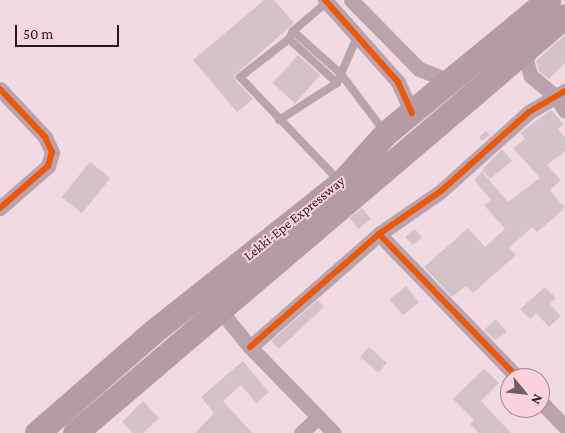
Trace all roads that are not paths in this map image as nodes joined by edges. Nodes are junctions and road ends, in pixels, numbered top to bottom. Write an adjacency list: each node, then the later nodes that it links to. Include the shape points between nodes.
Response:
1 (351, 0): 10 (street, via 420,69)
2 (548, 0): 10 (highway, Lekki-Epe Expressway)
3 (326, 1): 5 (lane); 6 (street)
4 (565, 16): 8 (highway, Lekki-Epe Expressway)
5 (293, 31): 7 (lane); 9 (lane)
6 (357, 37): 9 (lane); 15 (street, via 398,82)
7 (289, 39): 11 (lane); 16 (lane, via 240,77)
8 (532, 44): 13 (street, via 526,61 531,76); 21 (highway, Lekki-Epe Expressway)
9 (341, 74): 11 (lane); 17 (lane)
10 (447, 80): 15 (highway, Lekki-Epe Expressway)
11 (337, 83): 16 (lane)
12 (0, 89): 19 (street, via 45,137 52,152 48,166)
13 (561, 95): 14 (street); 20 (street, via 529,112 441,191)
14 (565, 111)
15 (412, 113): 17 (highway, Lekki-Epe Expressway)
16 (279, 120): 18 (lane)
17 (386, 133): 18 (highway, Lekki-Epe Expressway)
18 (341, 183): 27 (highway, Lekki-Epe Expressway, via 154,331)
19 (0, 208)
20 (379, 234): 22 (street); 23 (street)
21 (220, 310): 22 (street); 28 (highway, Lekki-Epe Expressway)
22 (250, 347): 25 (street)
23 (508, 368)
24 (550, 411): 26 (street)
25 (318, 417): 29 (street); 30 (street)
26 (565, 427)
27 (37, 433)
28 (76, 433)
29 (301, 433)
30 (334, 433)

